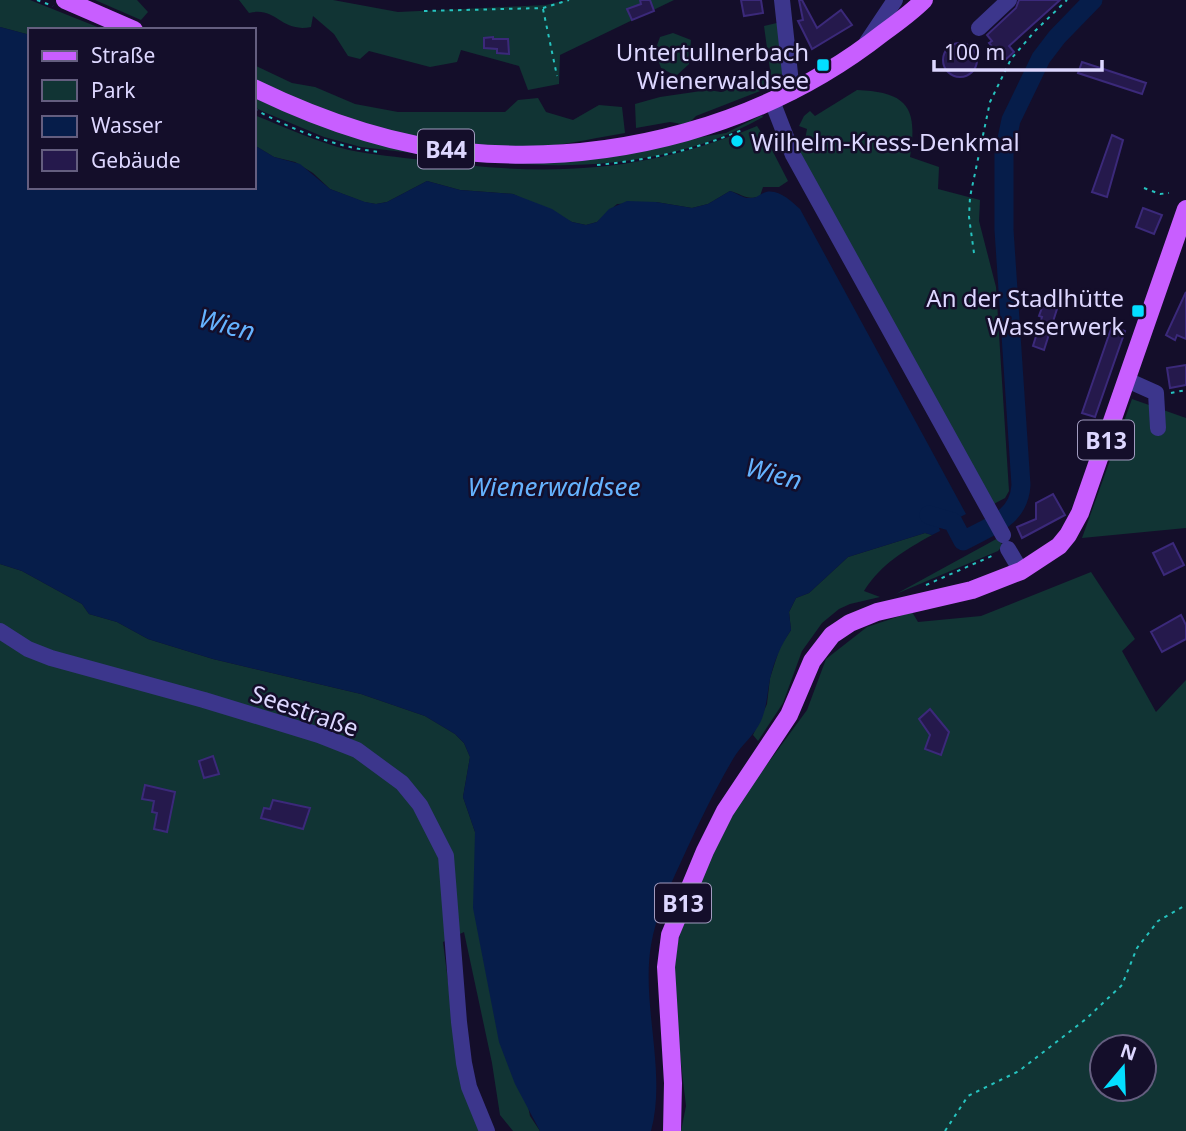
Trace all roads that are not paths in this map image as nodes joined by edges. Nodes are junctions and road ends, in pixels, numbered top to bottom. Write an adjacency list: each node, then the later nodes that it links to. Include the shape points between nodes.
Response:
1 (65, 0): 6 (main road)
2 (782, 0): 10 (street)
3 (895, 0): 8 (street)
4 (924, 0): 8 (main road, B44)
5 (1009, 0): 7 (street)
6 (129, 28)
7 (979, 28)
8 (862, 50): 10 (main road, B44)
9 (256, 89): 11 (main road, B44, via 353,129 406,143 529,156 647,142 698,129)
10 (792, 92): 11 (main road, B44)
11 (772, 101): 15 (street, via 793,155)
12 (1186, 209): 13 (main road, B13)
13 (1127, 380): 14 (street, via 1156,393); 15 (main road, B13, via 1068,535)
14 (1157, 428)
15 (1021, 571): 18 (main road, B13, via 972,590 877,611 850,622 832,635 812,661 777,735 725,811 670,935 666,967)
16 (0, 631): 17 (street, Seestraße, via 51,658 319,735 358,750 402,783 420,805 446,856 464,1063)
17 (488, 1131)
18 (672, 1131)

